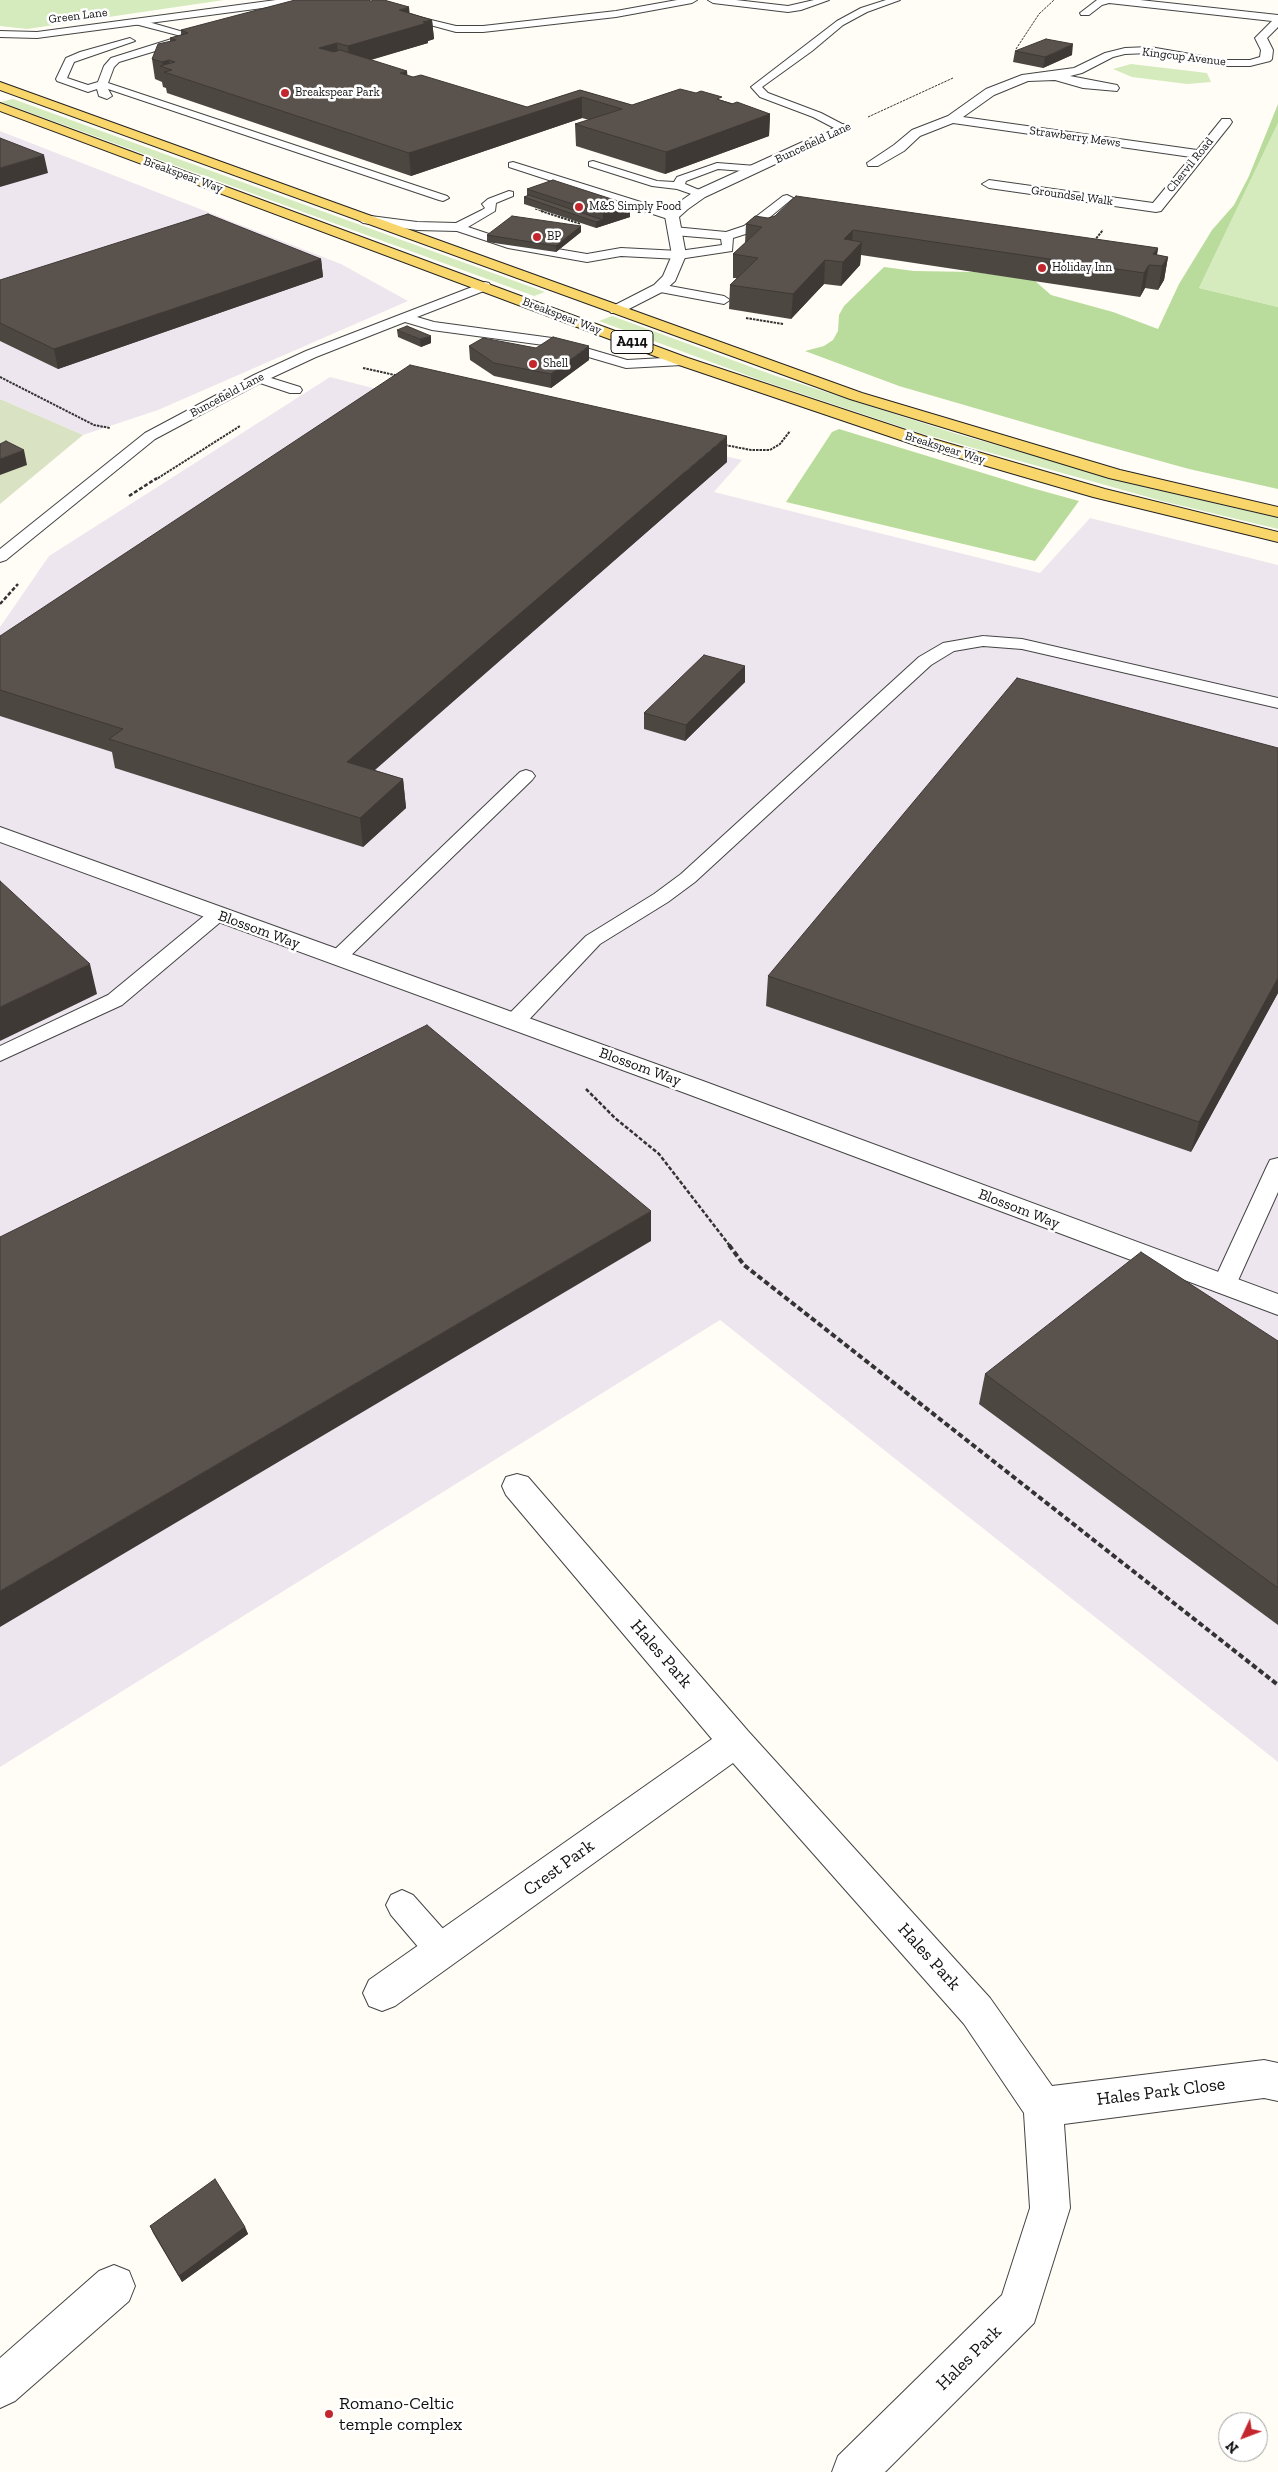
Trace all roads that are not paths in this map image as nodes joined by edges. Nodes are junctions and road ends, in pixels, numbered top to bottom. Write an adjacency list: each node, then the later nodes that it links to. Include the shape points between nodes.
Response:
1 (300, 0): 12 (street, Green Lane)
2 (692, 0): 10 (lane, via 616,14 483,29 456,29)
3 (713, 0): 8 (lane)
4 (770, 0): 8 (lane)
5 (824, 0): 8 (lane, via 798,8)
6 (895, 0): 28 (lane, via 864,10 840,23 756,86 764,95)
7 (1110, 0): 9 (street, via 1098,2); 11 (street)
8 (746, 4)
9 (1085, 13)
10 (392, 14)
11 (1278, 19): 19 (street, Kingcup Avenue, via 1261,38 1267,50 1266,59 1225,63 1150,50 1125,51 1109,55 1078,71)
12 (138, 22): 14 (street, Green Lane); 17 (lane, via 193,34)
13 (0, 34): 14 (street, Green Lane)
14 (38, 35): 16 (street, Green Lane)
15 (130, 41): 21 (lane, via 70,60 61,79 88,88)
16 (6, 46)
17 (149, 50): 18 (lane); 21 (lane, via 115,60)
18 (136, 67)
19 (1056, 76): 24 (street); 26 (street, Kingcup Avenue, via 1026,78 990,92)
20 (128, 79): 23 (lane, via 124,86)
21 (102, 84): 23 (lane); 29 (lane, via 103,94)
22 (0, 86): 43 (main road, Breakspear Way / A414)
23 (117, 88): 39 (lane)
24 (1113, 88)
25 (0, 107): 48 (main road, Breakspear Way / A414)
26 (952, 120): 30 (street, Strawberry Mews); 32 (street, Kingcup Avenue, via 916,133)
27 (1226, 122): 30 (street, Chervil Road)
28 (842, 128): 34 (street, Buncefield Lane)
29 (203, 130)
30 (1198, 154): 41 (street, Chervil Road)
31 (593, 164): 36 (lane, via 656,184)
32 (873, 164)
33 (512, 165): 42 (lane)
34 (756, 169): 36 (lane, via 717,166 681,180); 38 (street, Buncefield Lane)
35 (989, 184): 41 (street, Groundsel Walk)
36 (679, 186): 38 (lane)
37 (509, 194): 44 (lane, via 488,204 491,209 486,213)
38 (700, 194): 42 (street, Buncefield Lane)
39 (443, 198)
40 (787, 198): 46 (lane, via 748,229)
41 (1156, 208)
42 (672, 216): 45 (street)
43 (363, 219): 44 (lane); 51 (main road, Breakspear Way / A414)
44 (458, 227): 47 (lane, via 508,244 587,258 621,252)
45 (674, 231): 46 (lane); 47 (street)
46 (726, 236): 47 (lane, via 728,248)
47 (679, 255): 49 (street, via 670,278)
48 (486, 286): 52 (lane, Buncefield Lane); 53 (main road, Breakspear Way / A414)
49 (659, 288): 50 (lane); 51 (street)
50 (724, 300)
51 (616, 310): 56 (main road, Breakspear Way / A414, via 932,420 1115,474)
52 (406, 318): 53 (lane, via 432,326 552,342 626,364); 54 (lane, Buncefield Lane, via 358,334)
53 (682, 361): 57 (main road, Breakspear Way / A414, via 924,442 1099,493)
54 (259, 378): 55 (lane); 58 (lane, Buncefield Lane, via 150,436)
55 (295, 390)
56 (1278, 512)
57 (1278, 537)
58 (1, 554)
59 (1278, 703): 64 (lane, via 1022,644 983,640 950,647 925,661 688,878 593,940)
60 (526, 776): 63 (lane)
61 (0, 834): 62 (street, Blossom Way)
62 (217, 915): 63 (street, Blossom Way); 65 (lane, via 115,1000)
63 (337, 958): 64 (street, Blossom Way)
64 (514, 1022): 67 (street, Blossom Way)
65 (0, 1054)
66 (1278, 1166): 67 (lane)
67 (1224, 1285): 68 (street, Blossom Way)
68 (1278, 1305)
69 (517, 1486): 70 (street, Hales Park)
70 (736, 1742): 72 (street, Crest Park); 75 (street, Hales Park, via 977,2011)
71 (402, 1905): 72 (lane)
72 (442, 1951): 73 (street, Crest Park)
73 (382, 1993)
74 (1278, 2082): 75 (street, Hales Park Close, via 1264,2079)
75 (1043, 2107): 78 (street, Hales Park, via 1050,2208 1019,2308)
76 (114, 2286): 77 (street)
77 (0, 2386)
78 (854, 2472)

